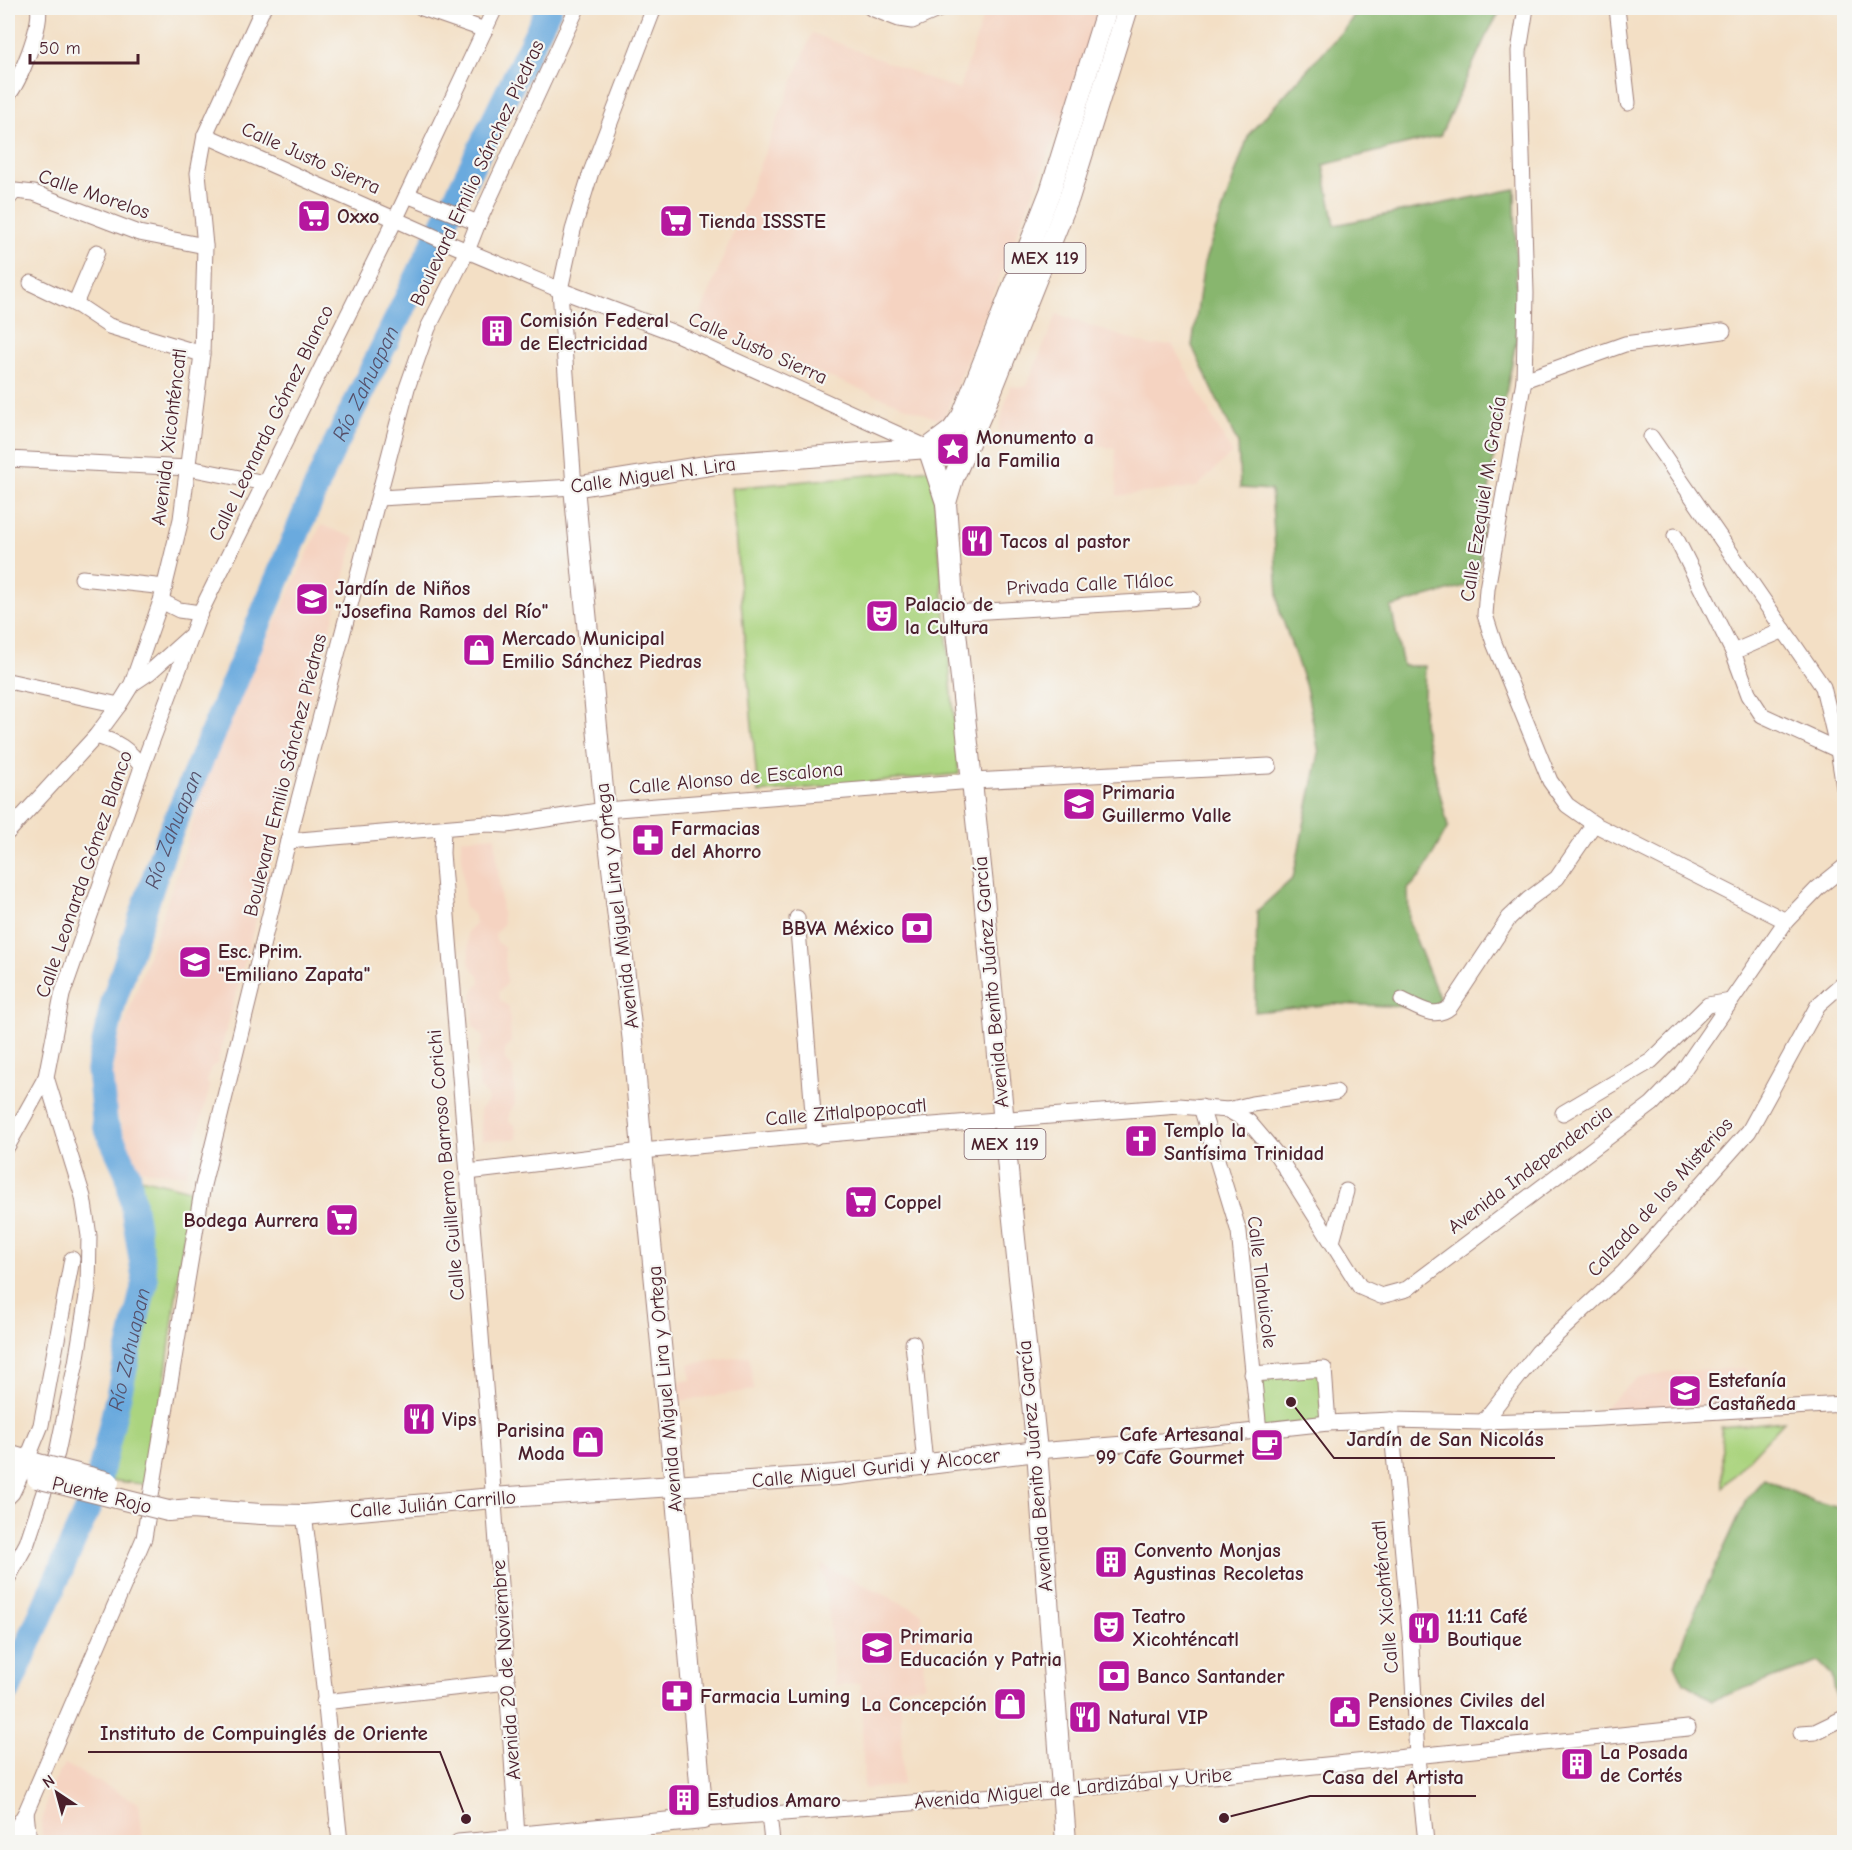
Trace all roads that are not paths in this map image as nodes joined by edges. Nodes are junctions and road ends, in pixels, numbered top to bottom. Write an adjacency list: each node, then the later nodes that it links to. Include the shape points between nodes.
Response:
1 (38, 8): 14 (street, via 38,30)
2 (263, 8): 16 (street, Avenida Xicohténcatl)
3 (424, 8): 13 (street)
4 (495, 8): 13 (street, Calle Leonarda Gómez Blanco)
5 (576, 8): 22 (street, Boulevard Emilio Sánchez Piedras)
6 (654, 8): 27 (street, Avenida Miguel Lira y Ortega, via 591,172)
7 (871, 8): 8 (street, via 912,21)
8 (942, 8)
9 (1105, 8): 17 (main road, MEX 119)
10 (1128, 8): 19 (main road, MEX 119)
11 (1526, 8): 31 (street, Calle Ezequiel M. Gracía, via 1519,51 1526,293)
12 (1617, 8): 15 (street)
13 (485, 30): 18 (street, Calle Leonarda Gómez Blanco)
14 (8, 94)
15 (1628, 103)
16 (205, 135): 21 (street, Calle Justo Sierra); 23 (street, Avenida Xicohténcatl, via 198,173)
17 (1050, 192): 19 (main road); 33 (main road, MEX 119, via 962,416 952,430)
18 (414, 198): 21 (street, Calle Leonarda Gómez Blanco); 22 (street)
19 (1069, 198): 39 (main road, MEX 119)
20 (8, 199): 23 (street, Calle Morelos, via 15,191 34,192 139,233)
21 (403, 221): 24 (street, Calle Justo Sierra); 36 (street, Calle Leonarda Gómez Blanco)
22 (478, 223): 24 (street, Boulevard Emilio Sánchez Piedras)
23 (205, 246): 30 (street, Avenida Xicohténcatl)
24 (460, 248): 27 (street, Calle Justo Sierra); 38 (street, Boulevard Emilio Sánchez Piedras, via 407,388)
25 (97, 252): 28 (street)
26 (31, 283): 28 (street)
27 (560, 290): 33 (street, Calle Justo Sierra, via 672,332); 37 (street, Avenida Miguel Lira y Ortega)
28 (75, 304): 30 (street, via 109,326)
29 (1723, 331): 31 (street, via 1625,344)
30 (202, 354): 35 (street, Avenida Xicohténcatl)
31 (1524, 380): 59 (street, Calle Ezequiel M. Gracía, via 1485,615 1550,781 1567,804)
32 (1652, 437): 46 (street)
33 (928, 448): 37 (main road, Calle Miguel N. Lira, via 717,464); 39 (main road, Avenida Benito Juárez García / MEX 119)
34 (8, 459): 35 (street)
35 (189, 468): 36 (street); 42 (street, Avenida Xicohténcatl, via 182,519)
36 (265, 483): 44 (street, Calle Leonarda Gómez Blanco)
37 (574, 487): 38 (street, Calle Miguel N. Lira); 58 (main road, Avenida Miguel Lira y Ortega)
38 (379, 498): 62 (street, Boulevard Emilio Sánchez Piedras)
39 (946, 503): 45 (main road, Avenida Benito Juárez García / MEX 119)
40 (1675, 536): 48 (street)
41 (82, 578): 42 (street)
42 (163, 594): 44 (street, via 179,610); 50 (street, Avenida Xicohténcatl)
43 (1192, 599): 45 (street, Privada Calle Tláloc)
44 (200, 613): 47 (street, Calle Leonarda Gómez Blanco)
45 (954, 613): 56 (main road, Avenida Benito Juárez García / MEX 119)
46 (1784, 630): 48 (street); 53 (street, via 1823,687)
47 (191, 635): 50 (street); 55 (street, Calle Leonarda Gómez Blanco)
48 (1733, 652): 53 (street, via 1749,695 1762,715)
49 (8, 681): 51 (street)
50 (132, 684): 51 (street, Avenida Xicohténcatl)
51 (119, 705): 52 (street, Avenida Xicohténcatl)
52 (96, 736): 55 (street, via 129,750); 61 (street, Avenida Xicohténcatl)
53 (1839, 750): 57 (street)
54 (1269, 766): 56 (street, Calle Alonso de Escalona)
55 (142, 767): 69 (street, Calle Leonarda Gómez Blanco, via 62,995)
56 (973, 781): 58 (street, Calle Alonso de Escalona); 74 (main road, Avenida Benito Juárez García / MEX 119)
57 (1845, 789)
58 (605, 810): 60 (street, Calle Alonso de Escalona, via 507,825); 77 (main road, Avenida Miguel Lira y Ortega)
59 (1594, 824): 65 (street, Calle Ezequiel M. Gracía); 67 (street, via 1557,878 1509,918 1450,1007 1434,1014)
60 (443, 829): 62 (street, Calle Alonso de Escalona); 78 (street, Calle Guillermo Barroso Corichi)
61 (8, 832)
62 (288, 841): 105 (street, Boulevard Emilio Sánchez Piedras, via 203,1185 144,1538)
63 (1845, 867): 65 (street, Avenida Independencia)
64 (797, 918): 75 (street)
65 (1786, 921): 68 (street, Avenida Independencia)
66 (1845, 982): 87 (street, Calzada de los Misterios, via 1818,1005 1749,1131 1624,1272 1538,1352)
67 (1402, 1000)
68 (1731, 1001): 73 (street, via 1708,1005 1651,1062); 80 (street, Avenida Independencia, via 1680,1075 1652,1104 1407,1289 1381,1296 1360,1287)
69 (46, 1077): 76 (street); 97 (street, Calle Leonarda Gómez Blanco, via 83,1197 89,1236 88,1290 57,1453 27,1543)
70 (1336, 1092): 72 (street)
71 (1201, 1107): 72 (street, Calle Zitlalpopocatl); 74 (street, Calle Zitlalpopocatl); 83 (street, Calle Tlahuicole, via 1239,1232)
72 (1228, 1110): 80 (street, Avenida Independencia, via 1249,1122 1277,1155)
73 (1563, 1113)
74 (1003, 1121): 75 (street, Calle Zitlalpopocatl); 89 (main road, Avenida Benito Juárez García / MEX 119)
75 (815, 1137): 77 (street, Calle Zitlalpopocatl)
76 (8, 1145)
77 (642, 1151): 78 (street, Calle Zitlalpopocatl); 92 (main road, Avenida Miguel Lira y Ortega)
78 (468, 1172): 94 (street, Calle Guillermo Barroso Corichi)
79 (1346, 1191): 80 (street)
80 (1332, 1242)
81 (72, 1259): 91 (street, via 41,1425)
82 (913, 1343): 90 (street)
83 (1252, 1374): 86 (street, via 1323,1369); 88 (street, Calle Tlahuicole)
84 (1845, 1404): 87 (street, Calle Miguel Guridi y Alcocer)
85 (1391, 1420): 86 (street, Calle Miguel Guridi y Alcocer); 87 (street, Calle Miguel Guridi y Alcocer); 103 (street, Calle Xicohténcatl)
86 (1328, 1422): 88 (street, Calle Miguel Guridi y Alcocer)
87 (1483, 1422)
88 (1259, 1431): 89 (street, Calle Miguel Guridi y Alcocer)
89 (1037, 1451): 90 (main road, Calle Miguel Guridi y Alcocer); 104 (main road, Avenida Benito Juárez García / MEX 119)
90 (925, 1464): 92 (main road, Calle Miguel Guridi y Alcocer, via 837,1475)
91 (24, 1465): 93 (street); 95 (main road, Puente Rojo, bridge)
92 (675, 1486): 94 (main road, Calle Julián Carrillo); 107 (main road, Avenida Miguel Lira y Ortega)
93 (8, 1497)
94 (493, 1498): 96 (main road, Calle Julián Carrillo); 98 (street, Avenida 20 de Noviembre)
95 (169, 1505): 96 (main road, Calle Julián Carrillo, via 261,1515)
96 (304, 1515): 99 (street, via 317,1608)
97 (8, 1578)
98 (507, 1682): 99 (street); 108 (street, Avenida 20 de Noviembre)
99 (324, 1702): 111 (street)
100 (1845, 1718): 102 (street, via 1815,1732)
101 (1688, 1728): 103 (street, Avenida Miguel de Lardizábal y Uribe)
102 (1801, 1733)
103 (1417, 1757): 104 (street, Avenida Miguel de Lardizábal y Uribe); 115 (street, Calle Xicohténcatl)
104 (1060, 1791): 106 (street, Avenida Miguel de Lardizábal y Uribe); 114 (main road, Avenida Benito Juárez García / MEX 119)
105 (26, 1812): 109 (street, Boulevard Emilio Sánchez Piedras); 110 (street)
106 (769, 1814): 107 (street, Avenida Miguel de Lardizábal y Uribe); 113 (street)
107 (703, 1819): 108 (main road, Avenida Miguel de Lardizábal y Uribe)
108 (517, 1840): 112 (street, Avenida Miguel de Lardizábal y Uribe)
109 (8, 1842)
110 (28, 1842)
111 (340, 1842)
112 (458, 1842)
113 (772, 1842)
114 (1066, 1842)
115 (1426, 1842)

